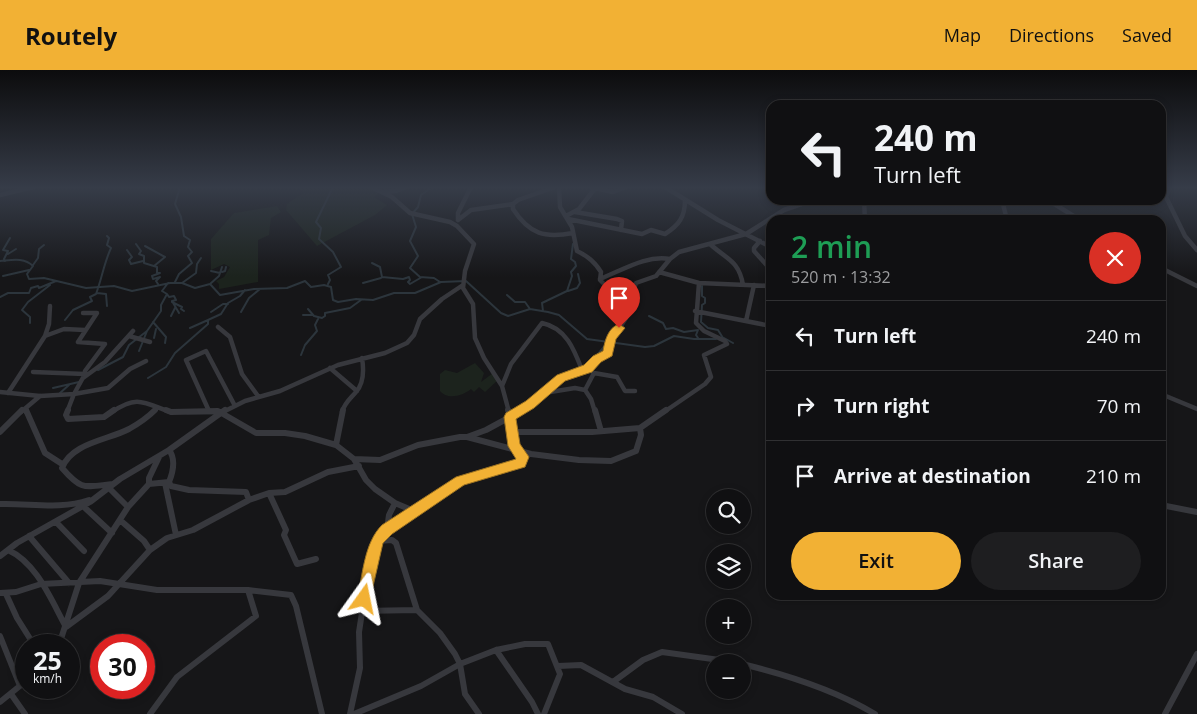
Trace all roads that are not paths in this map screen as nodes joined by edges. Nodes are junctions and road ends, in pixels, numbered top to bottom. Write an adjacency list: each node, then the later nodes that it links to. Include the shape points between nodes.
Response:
1 (431, 217): 11 (street)
2 (458, 217): 11 (street)
3 (464, 217): 11 (street)
4 (519, 217): 13 (street, via 541,236 550,238)
5 (567, 217): 12 (street); 13 (street)
6 (605, 217): 12 (street, via 622,223)
7 (684, 217): 12 (street, via 679,226 663,234 651,230 642,234)
8 (713, 217): 14 (street)
9 (1175, 217): 18 (street)
10 (766, 221): 14 (street)
11 (458, 223): 25 (street, via 474,244)
12 (621, 230)
13 (573, 233): 23 (street, via 577,251 594,262 601,272)
14 (746, 234): 15 (street); 16 (street)
15 (760, 242): 17 (street); 20 (street, via 754,251)
16 (710, 244): 19 (street, via 678,252); 26 (street, via 738,265)
17 (766, 245)
18 (1197, 250)
19 (670, 259): 22 (street); 23 (street, via 650,259)
20 (766, 264)
21 (1166, 270): 29 (street)
22 (659, 272): 24 (street); 30 (street, via 653,278 636,284)
23 (600, 279): 30 (street, via 610,290)
24 (699, 283): 26 (street); 32 (street)
25 (463, 285): 40 (street, via 420,319 407,343 385,353); 48 (street, via 473,304 475,338)
26 (743, 285): 27 (street)
27 (754, 285): 28 (street); 34 (street)
28 (766, 286)
29 (1197, 286)
30 (630, 299): 43 (street, via 627,316 611,338 610,352)
31 (50, 306): 38 (street)
32 (695, 311): 34 (street); 66 (street, via 699,327 727,344 704,355 705,364 710,369 709,380)
33 (83, 312): 37 (street, via 97,313)
34 (746, 321): 35 (street)
35 (766, 325)
36 (218, 327): 57 (street, via 230,337 242,374)
37 (85, 330): 38 (street, via 64,329); 46 (street, via 78,342 105,344)
38 (45, 336): 53 (street)
39 (150, 342): 47 (street, via 132,333 105,362)
40 (362, 358): 42 (street); 50 (street, via 364,373)
41 (146, 360): 55 (street, via 108,388)
42 (330, 368): 50 (street); 57 (street, via 280,391)
43 (585, 369): 45 (street); 48 (street, via 562,333 542,323 511,364); 54 (street, via 561,378)
44 (33, 372): 46 (street)
45 (594, 373): 49 (street); 51 (street, via 616,378 625,390)
46 (85, 374): 47 (street)
47 (81, 380): 55 (street)
48 (502, 386): 65 (street)
49 (584, 390): 54 (street, via 575,388); 67 (street, via 591,399)
50 (357, 391): 71 (street, via 346,402)
51 (635, 391)
52 (0, 392): 53 (street)
53 (8, 393): 56 (street)
54 (543, 393): 65 (street)
55 (74, 394): 56 (street); 60 (street, via 66,419 104,417 128,401)
56 (40, 396): 61 (street)
57 (258, 396): 59 (street)
58 (1166, 396): 62 (street)
59 (235, 406): 63 (street, via 206,351 186,360); 64 (street)
60 (157, 408): 63 (street, via 172,412); 76 (street, via 128,428 88,445)
61 (25, 409): 68 (street); 76 (street, via 40,449)
62 (1197, 409)
63 (209, 411): 64 (street)
64 (222, 412): 71 (street, via 256,433 285,432); 72 (street)
65 (510, 417): 69 (street); 70 (street)
66 (640, 428): 67 (street); 73 (street, via 636,451 611,461 548,457)
67 (601, 431): 69 (street)
68 (0, 432)
69 (513, 432): 73 (street)
70 (468, 437): 73 (street); 75 (street, via 418,445 380,460)
71 (336, 444): 75 (street)
72 (169, 450): 74 (street); 78 (street, via 173,455 173,473)
73 (517, 450): 88 (street, via 522,455 521,463 460,481)
74 (159, 456): 79 (street); 80 (street)
75 (354, 459): 77 (street)
76 (62, 464): 80 (street, via 68,475 82,487)
77 (359, 466): 81 (street, via 328,472 285,492); 83 (street, via 366,480)
78 (167, 482): 79 (street); 82 (street, via 189,490 246,492); 94 (street)
79 (149, 484): 87 (street)
80 (111, 486): 84 (street, via 85,502 32,506); 85 (street); 87 (street)
81 (270, 493): 82 (street); 101 (street, via 286,530 286,541 298,564)
82 (249, 500): 94 (street)
83 (395, 503): 88 (street); 92 (street)
84 (0, 504)
85 (83, 506): 91 (street); 93 (street)
86 (1166, 506): 89 (street)
87 (128, 507): 90 (street)
88 (414, 511): 92 (street)
89 (1197, 512)
90 (120, 520): 93 (street); 98 (street, via 144,540)
91 (56, 522): 95 (street); 99 (street)
92 (387, 529): 96 (street)
93 (112, 534): 103 (street)
94 (176, 535): 98 (street)
95 (29, 536): 97 (street); 102 (street)
96 (377, 541): 108 (street, via 392,540 396,543); 109 (street)
97 (8, 550): 100 (street); 104 (street, via 22,556)
98 (150, 550): 105 (street)
99 (84, 551)
100 (0, 556)
101 (316, 559)
102 (69, 583): 103 (street); 104 (street)
103 (79, 583): 105 (street, via 100,581); 110 (street)
104 (41, 584): 107 (street); 110 (street)
105 (119, 585): 106 (street, via 172,591 190,588); 110 (street)
106 (248, 590): 126 (street, via 256,616 177,677); 127 (street, via 291,595)
107 (3, 593): 111 (street)
108 (417, 610): 109 (street); 117 (street, via 440,633)
109 (361, 611): 128 (street, via 360,668)
110 (66, 627): 112 (street)
111 (27, 634)
112 (63, 634)
113 (0, 636): 120 (street)
114 (496, 650): 117 (street); 118 (street, via 525,644 548,644); 131 (street)
115 (1197, 654): 135 (street)
116 (706, 658): 121 (street, via 662,652 643,660)
117 (460, 664): 129 (street, via 421,686); 130 (street, via 465,694)
118 (558, 666): 121 (street, via 581,665); 132 (street, via 558,682)
119 (751, 666): 134 (street, via 850,699)
120 (15, 674)
121 (613, 682): 133 (street, via 653,697)
122 (15, 690): 123 (street)
123 (11, 694): 124 (street); 125 (street)
124 (0, 702)
125 (24, 714)
126 (150, 714)
127 (322, 714)
128 (350, 714)
129 (354, 714)
130 (479, 714)
131 (538, 714)
132 (544, 714)
133 (682, 714)
134 (875, 714)
135 (1165, 714)

